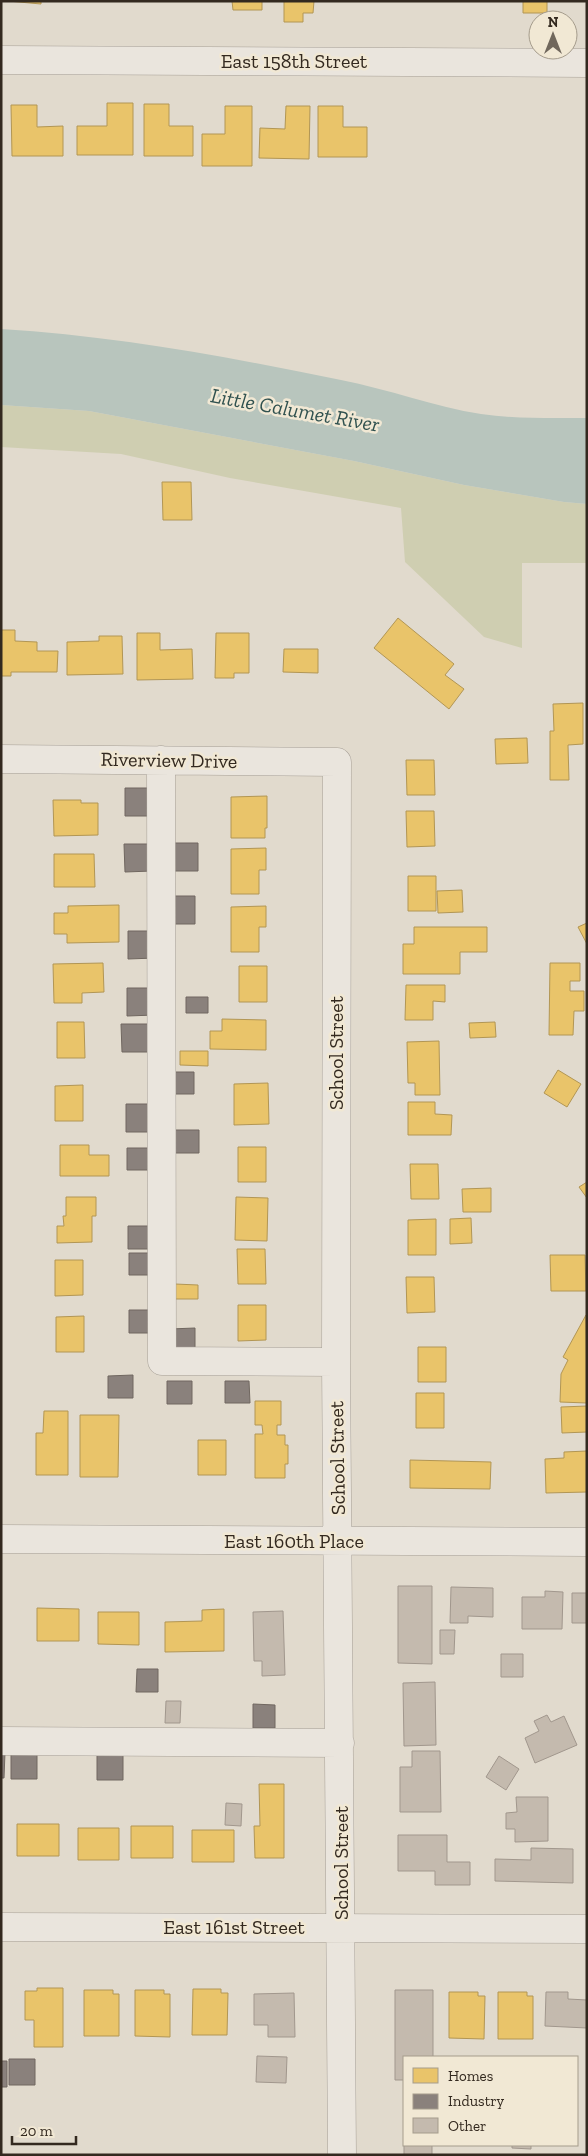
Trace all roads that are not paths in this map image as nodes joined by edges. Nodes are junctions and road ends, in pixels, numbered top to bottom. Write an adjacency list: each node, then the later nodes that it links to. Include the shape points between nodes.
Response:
1 (1, 60): 2 (street, East 158th Street)
2 (587, 63)
3 (1, 759): 4 (street, Riverview Drive)
4 (161, 760): 5 (street, Riverview Drive); 6 (street, via 162,1361)
5 (337, 762): 6 (street, School Street)
6 (336, 1362): 8 (street, School Street)
7 (1, 1538): 8 (street, East 160th Place)
8 (338, 1541): 9 (street, East 160th Place); 11 (street, School Street)
9 (587, 1542)
10 (1, 1741): 11 (street)
11 (340, 1744): 13 (street, School Street)
12 (1, 1927): 13 (street, East 161st Street)
13 (341, 1928): 14 (street, East 161st Street); 15 (street, School Street)
14 (587, 1929)
15 (342, 2155)

